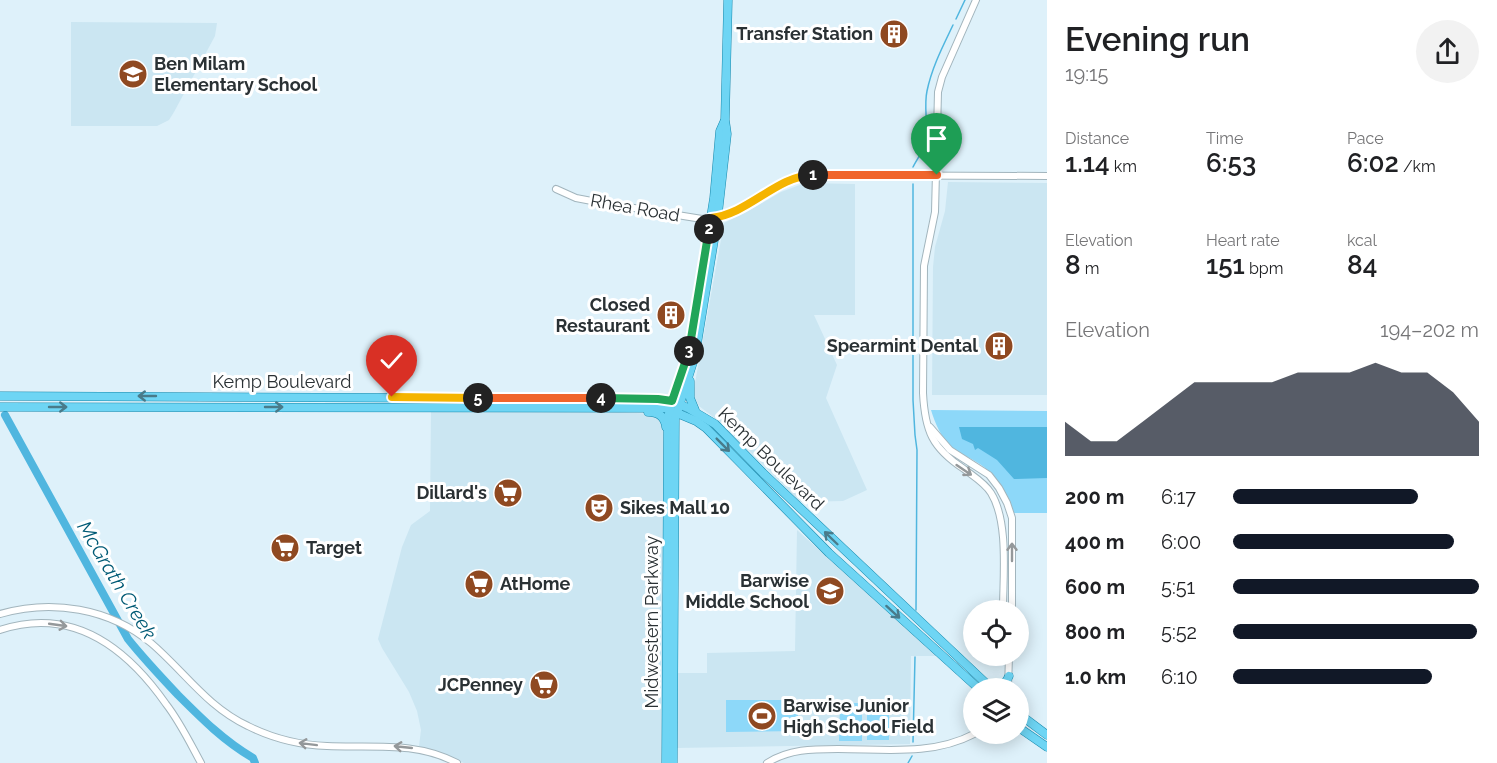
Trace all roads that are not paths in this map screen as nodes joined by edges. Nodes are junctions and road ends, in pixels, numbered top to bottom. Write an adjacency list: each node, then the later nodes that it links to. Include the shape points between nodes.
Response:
1 (728, 0): 6 (main road, via 724,120 727,134)
2 (976, 0): 3 (street, via 938,92)
3 (937, 175): 4 (street); 6 (street, via 802,176 744,207); 18 (street, via 935,212 924,266 923,390)
4 (1047, 176)
5 (556, 189): 6 (street, Rhea Road, via 597,202 688,217)
6 (715, 217): 7 (main road)
7 (700, 307): 8 (main road); 12 (main road)
8 (691, 371): 12 (main road); 17 (main road, via 690,398)
9 (0, 396): 10 (main road, Kemp Boulevard, one-way to 9)
10 (173, 396): 11 (main road, Kemp Boulevard); 14 (main road)
11 (244, 397): 12 (main road, Kemp Boulevard, via 658,399); 15 (main road)
12 (674, 406): 16 (main road, Kemp Boulevard); 17 (main road, Kemp Boulevard); 19 (main road, Midwestern Parkway); 21 (main road, Kemp Boulevard, one-way to 21, via 712,434); 22 (main road, Midwestern Parkway)
13 (0, 407): 14 (main road, Kemp Boulevard, one-way to 14)
14 (173, 407): 15 (main road, Kemp Boulevard)
15 (244, 407): 16 (main road, Kemp Boulevard, one-way to 16)
16 (632, 408): 19 (main road, via 660,415 665,420)
17 (696, 411): 20 (main road, Kemp Boulevard, one-way to 17, via 716,424)
18 (928, 426): 23 (street, one-way to 23, via 939,450 980,481 998,508 1003,528); 24 (street, one-way to 18, via 1012,518 1007,503 989,475 950,450)
19 (667, 437): 22 (main road, Midwestern Parkway)
20 (858, 564): 21 (main road); 27 (main road, Kemp Boulevard)
21 (850, 572): 27 (main road, Kemp Boulevard, one-way to 27)
22 (670, 590): 33 (main road, Midwestern Parkway)
23 (1003, 600)
24 (1012, 600)
25 (0, 614): 39 (street, one-way to 25, via 404,746 309,744 275,737 238,722 212,704 152,644 126,626 90,612 56,607)
26 (0, 630): 38 (street, one-way to 38, via 48,623 75,628 102,640 131,662 159,694)
27 (956, 662): 30 (main road, Kemp Boulevard); 31 (main road, Kemp Boulevard)
28 (1009, 666): 29 (street)
29 (1009, 676)
30 (970, 678)
31 (977, 678)
32 (1029, 721): 35 (main road)
33 (670, 722): 40 (main road, Midwestern Parkway); 41 (main road, Midwestern Parkway)
34 (1029, 735): 37 (main road)
35 (1047, 735)
36 (963, 739): 42 (street, via 926,749 813,749 783,754)
37 (1047, 747)
38 (201, 763)
39 (457, 763)
40 (666, 763)
41 (673, 763)
42 (767, 763)

